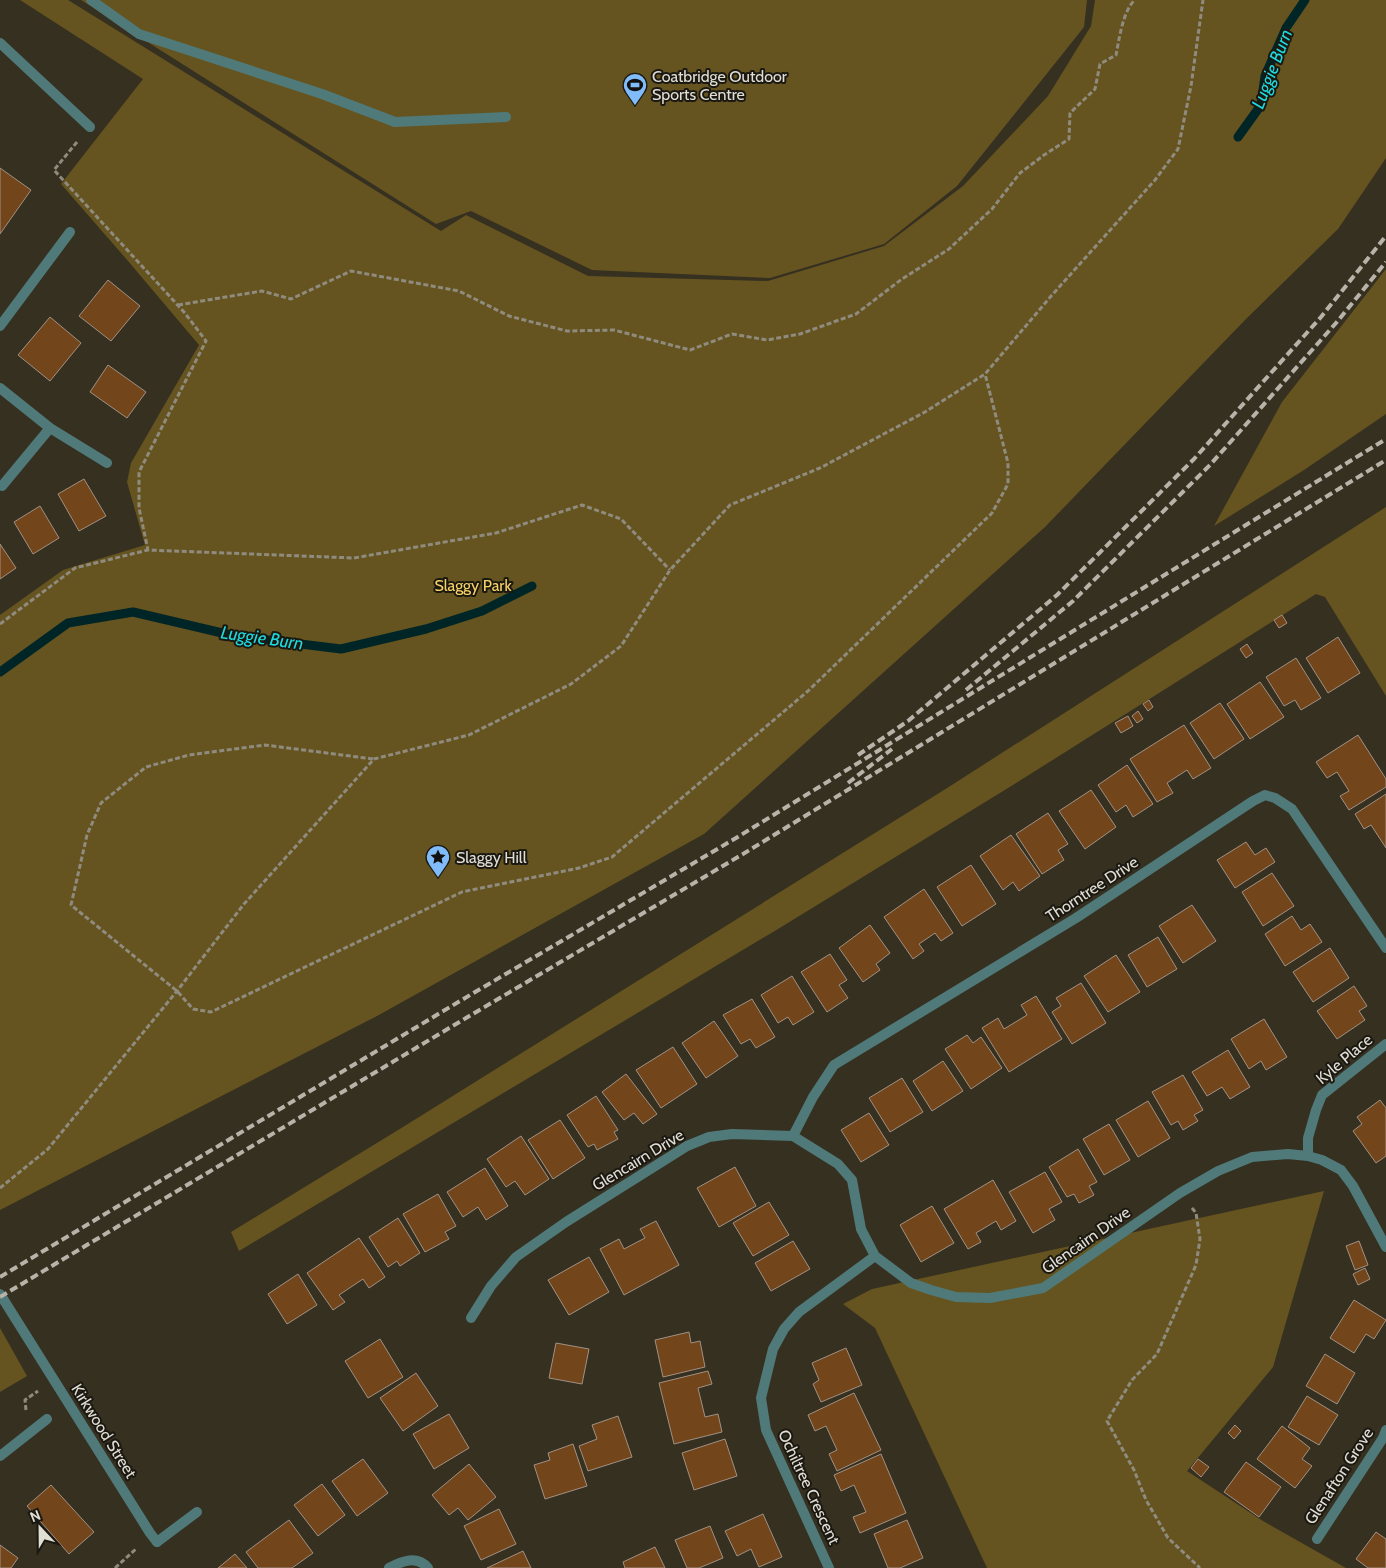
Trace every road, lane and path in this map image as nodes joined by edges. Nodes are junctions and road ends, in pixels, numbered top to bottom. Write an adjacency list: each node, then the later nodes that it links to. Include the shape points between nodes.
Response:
1 (91, 0): 5 (street, via 139,34 322,94 395,122)
2 (1135, 0): 8 (path, via 1122,28 1116,55 1100,64 1095,89 1070,113 1069,139 1020,173 992,209 949,249 856,314 800,334 767,340 732,334 690,350 614,330 567,330 509,316 460,291 351,271 291,299 262,291)
3 (1203, 0): 10 (path, via 1178,149 1155,180)
4 (0, 43): 6 (street)
5 (506, 117)
6 (90, 127): 8 (path, via 54,170)
7 (70, 232): 9 (street)
8 (178, 306): 15 (path, via 206,341 139,472 138,508)
9 (0, 326)
10 (985, 374): 16 (path, via 925,412 820,468 730,505); 20 (path, via 1008,463 1008,484 992,514 808,691 612,857 579,868 462,892 211,1012 193,1009)
11 (0, 388): 12 (street)
12 (50, 428): 13 (street); 14 (street)
13 (107, 463)
14 (2, 486)
15 (148, 550): 16 (path, via 354,558 496,533 582,505 621,519); 17 (path, via 75,568)
16 (670, 570): 18 (path, via 621,646 571,684 469,735)
17 (0, 624)
18 (374, 759): 20 (path, via 244,904); 20 (path, via 264,745 189,755 146,767 101,803 87,834 71,904)
19 (1386, 948): 22 (street, Thorntree Drive, via 1292,809 1265,795 1076,918 834,1066)
20 (177, 991): 24 (path, via 48,1149)
21 (1386, 1044): 23 (street, Kyle Place, via 1322,1096 1308,1138)
22 (793, 1136): 27 (street, Glencairn Drive, via 838,1164 852,1180 861,1230); 29 (street, Glencairn Drive, via 732,1134 709,1137 687,1146 516,1257 491,1286)
23 (1308, 1156): 25 (street, Glencairn Drive, via 1252,1157 1218,1171); 26 (street, Glencairn Drive, via 1341,1170)
24 (0, 1188)
25 (1180, 1194): 27 (street, Glencairn Drive, via 1043,1288 990,1298 956,1297 911,1283); 40 (path, via 1196,1213 1200,1239 1196,1265 1157,1354 1132,1380 1107,1421 1168,1538)
26 (1386, 1247)
27 (875, 1256): 39 (street, Ochiltree Crescent, via 799,1312 784,1329 773,1349 761,1398 766,1430)
28 (0, 1294): 34 (street, Kirkwood Street)
29 (471, 1318)
30 (47, 1419): 32 (street)
31 (1386, 1430): 35 (street, Glenafton Grove)
32 (0, 1456)
33 (197, 1512): 34 (street, Kirkwood Street, via 157,1542)
34 (150, 1533): 36 (path)
35 (1317, 1539)
36 (115, 1568)
37 (389, 1568): 38 (street, via 402,1561 414,1560)
38 (428, 1568)
39 (829, 1568)
40 (1200, 1568)

